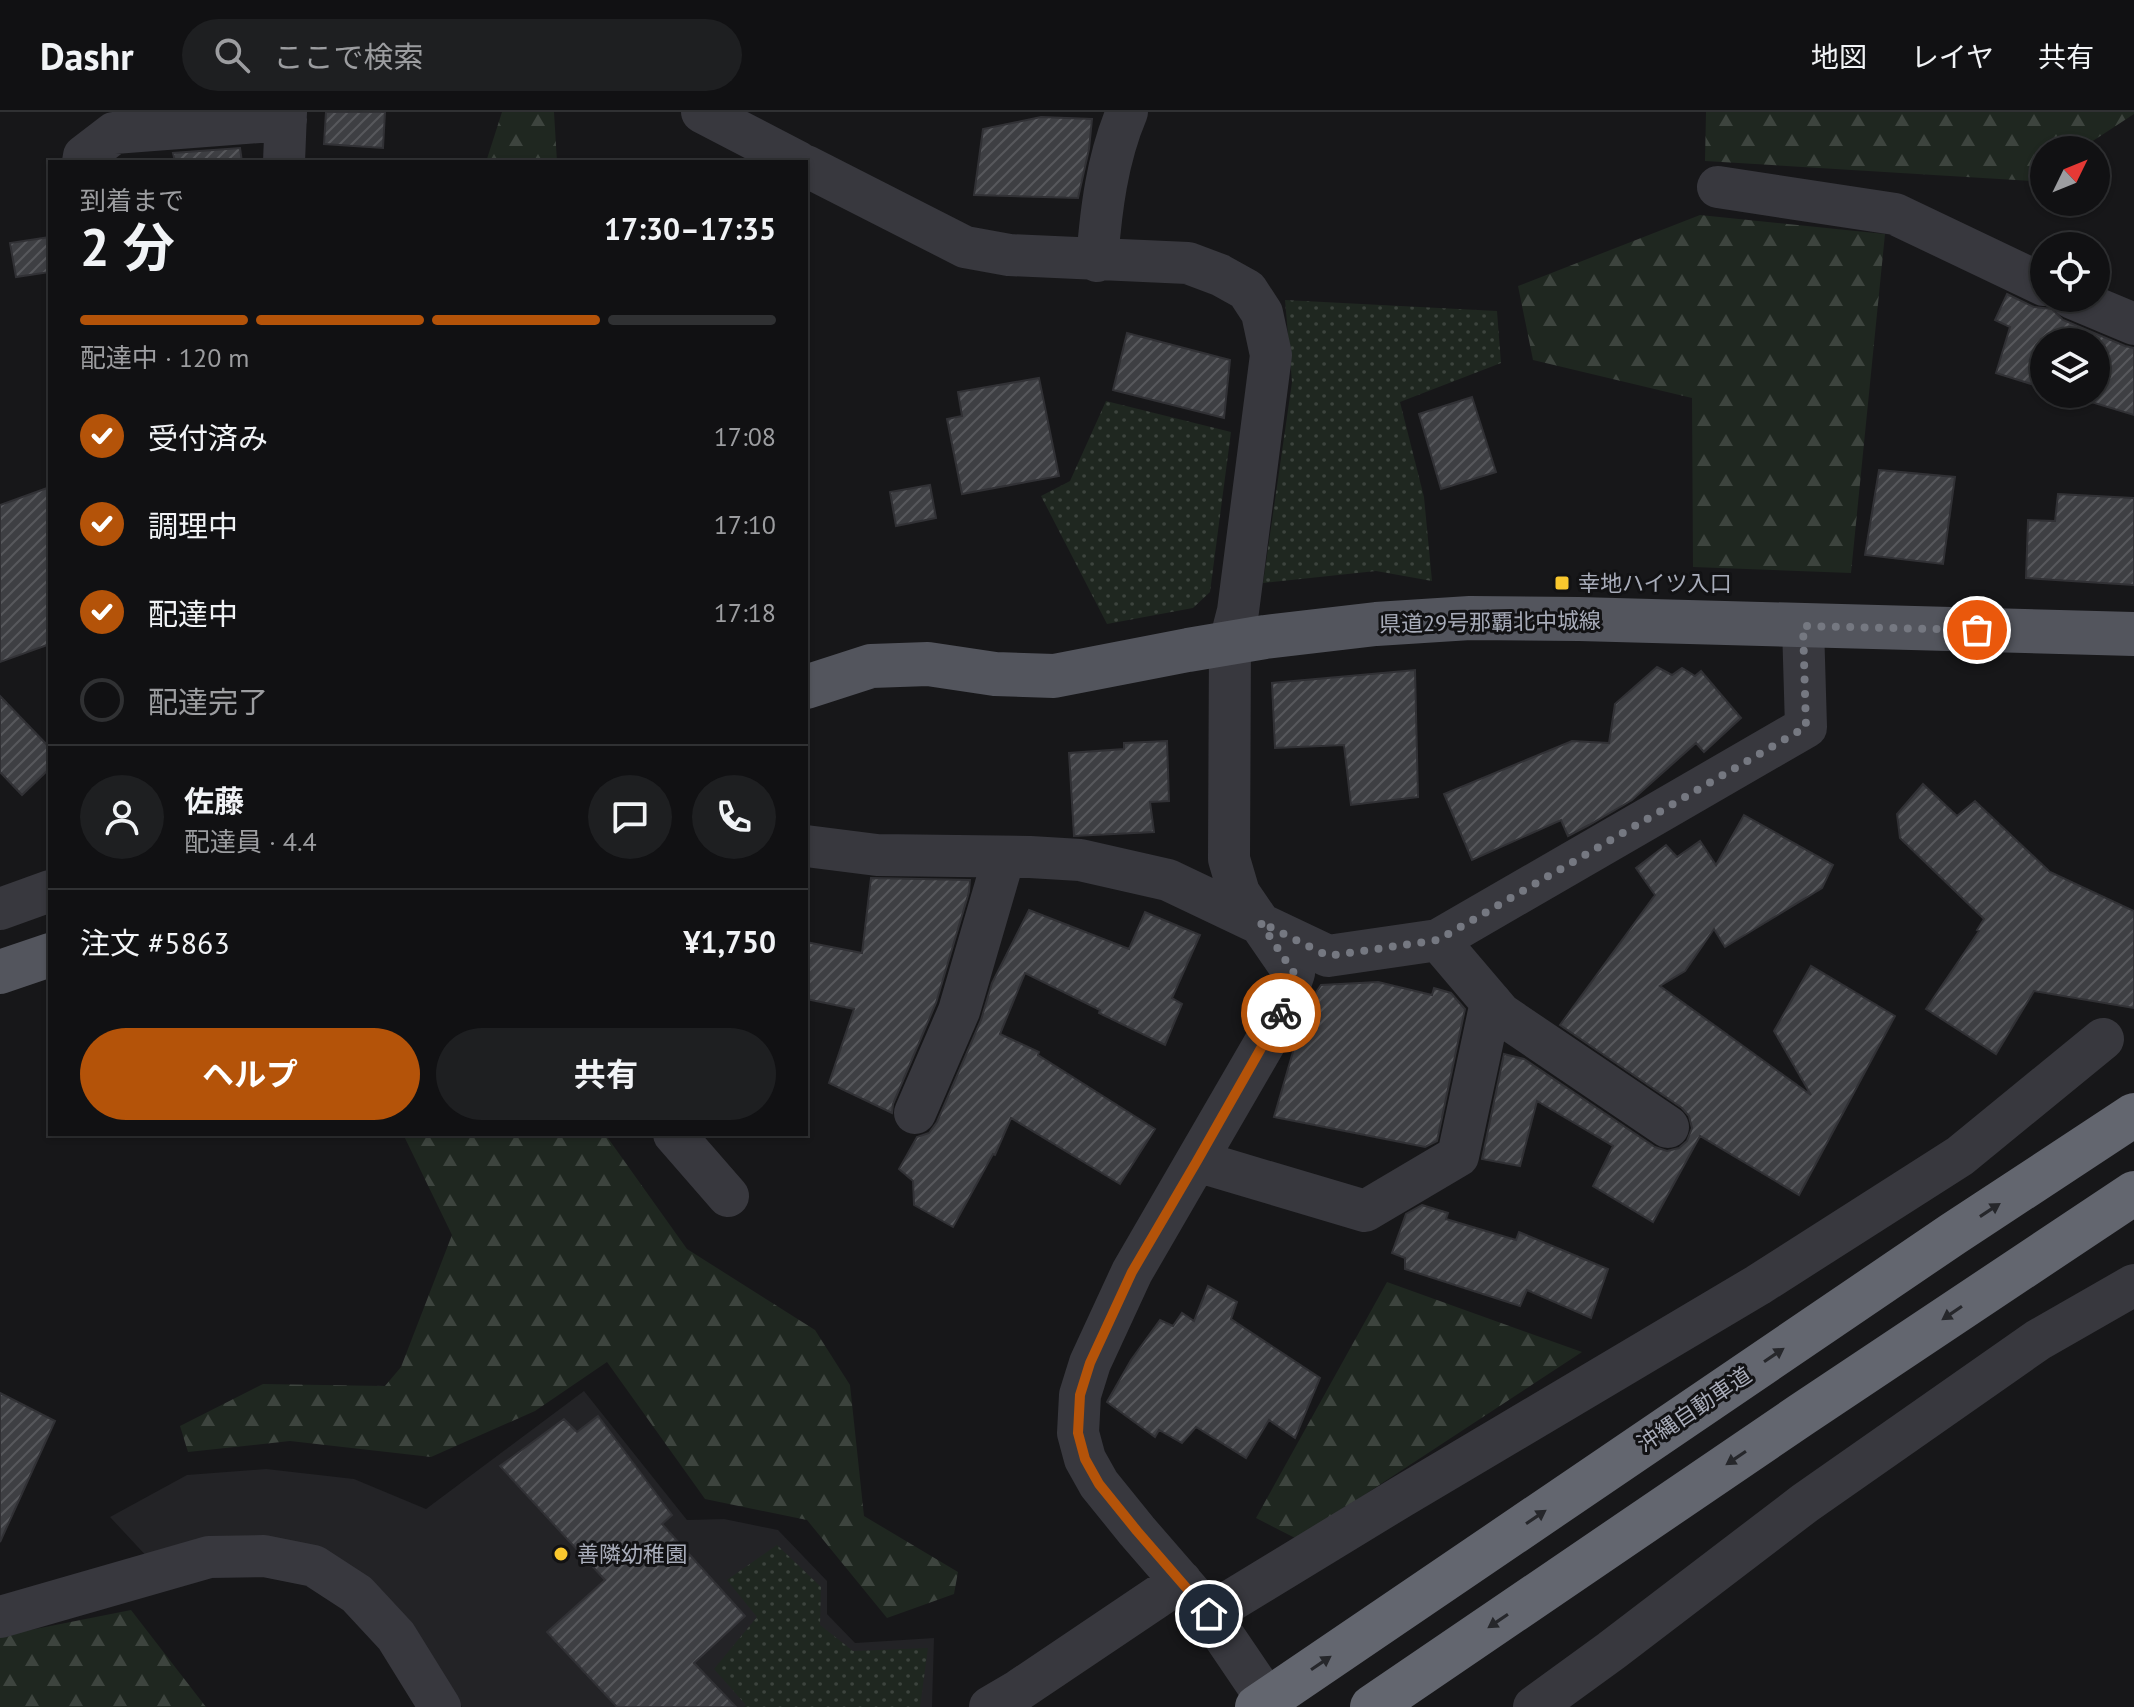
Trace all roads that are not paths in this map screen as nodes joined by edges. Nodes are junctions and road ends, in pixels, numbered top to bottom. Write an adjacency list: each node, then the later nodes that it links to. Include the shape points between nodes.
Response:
1 (702, 112): 6 (street)
2 (1127, 112): 9 (street, via 1106,179)
3 (286, 116): 4 (street, via 114,133); 5 (street)
4 (83, 160)
5 (284, 160)
6 (794, 160)
7 (808, 167): 9 (street, via 965,247)
8 (1718, 187): 10 (street, via 1895,214)
9 (1097, 261): 15 (street, via 1188,263 1247,290 1262,313 1271,355)
10 (2030, 278)
11 (2105, 312): 12 (street)
12 (2134, 324)
13 (1803, 626): 14 (main road, 県道29号那覇北中城線); 15 (main road, 県道29号那覇北中城線, via 1470,618); 22 (street, via 1806,727)
14 (2134, 634)
15 (1230, 642): 16 (main road, 県道29号那覇北中城線, via 1054,676 928,664 871,666); 21 (street, via 1229,859 1239,893)
16 (808, 687)
17 (808, 846): 18 (street, via 877,855)
18 (1004, 857): 21 (street, via 1080,860 1168,880); 27 (street, via 959,1011)
19 (48, 890): 20 (street)
20 (0, 909)
21 (1260, 922): 22 (street, via 1328,956); 31 (street, via 1294,973 1278,1020)
22 (1438, 940): 25 (street)
23 (48, 956): 24 (main road)
24 (1, 977)
25 (1491, 1002): 29 (street, via 1501,1014); 31 (street, via 1458,1156 1365,1211)
26 (2103, 1039): 37 (street, via 1960,1156 1758,1285 1401,1497)
27 (915, 1113)
28 (2134, 1115): 40 (highway, 沖縄自動車道, one-way to 28)
29 (1668, 1127)
30 (676, 1136): 33 (street)
31 (1197, 1161): 35 (street, via 1132,1272 1090,1363 1080,1395 1078,1433 1099,1484)
32 (2134, 1193): 42 (highway, one-way to 42)
33 (728, 1196)
34 (2134, 1285): 43 (street, via 2038,1340 1805,1503)
35 (1181, 1581): 37 (street); 39 (street)
36 (0, 1617): 38 (street, via 209,1557 264,1556 314,1566 357,1594 396,1636)
37 (1215, 1623): 41 (street)
38 (440, 1707)
39 (990, 1707)
40 (1257, 1707)
41 (1272, 1707)
42 (1372, 1707)
43 (1534, 1707)

